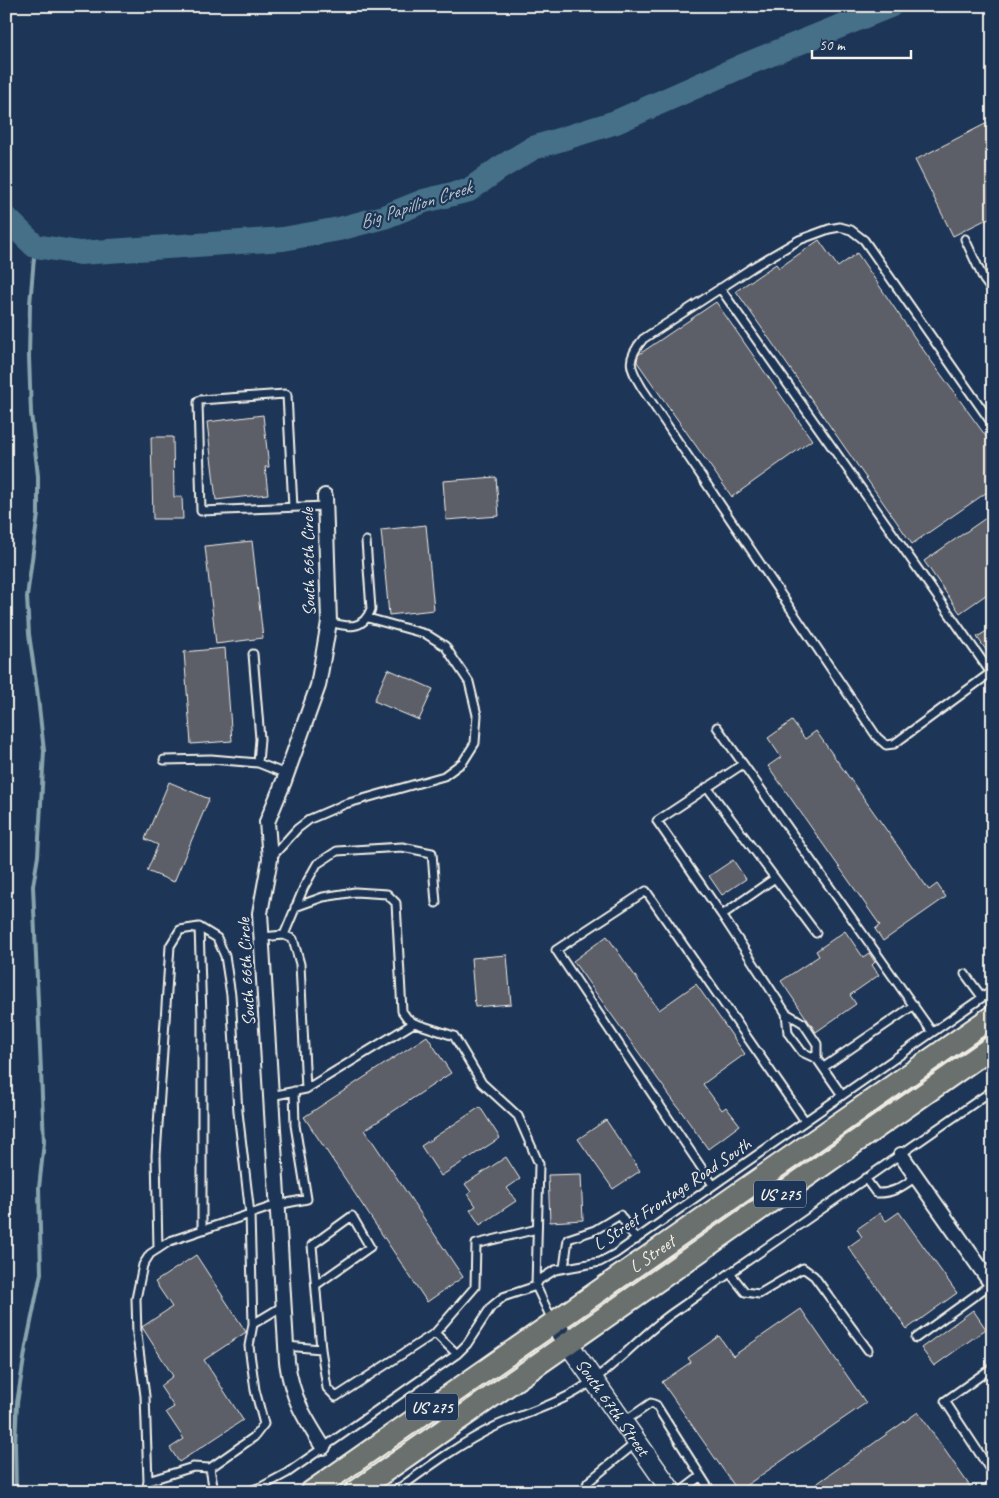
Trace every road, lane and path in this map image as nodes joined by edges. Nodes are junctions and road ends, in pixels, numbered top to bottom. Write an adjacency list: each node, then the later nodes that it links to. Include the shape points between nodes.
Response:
1 (964, 239): 3 (lane)
2 (993, 274): 3 (lane)
3 (984, 280): 5 (lane)
4 (720, 288): 6 (lane, via 799,240 840,227 851,230 864,240); 13 (lane); 13 (lane, via 643,339 634,350 630,368 877,737 886,745 894,744)
5 (993, 292)
6 (993, 425)
7 (326, 501): 8 (lane); 11 (street, South 66th Circle)
8 (293, 507): 8 (lane, via 201,511 200,400 287,395)
9 (366, 541): 10 (lane)
10 (368, 618): 11 (lane, via 348,627); 20 (lane, via 426,634 445,646 469,682 477,715 475,743 463,762 444,776 345,804 310,819)
11 (329, 622): 18 (street, South 66th Circle, via 318,686)
12 (253, 654): 16 (lane, via 260,739)
13 (992, 672)
14 (717, 727): 17 (lane)
15 (164, 760): 16 (lane)
16 (258, 762): 18 (lane)
17 (743, 764): 19 (lane); 32 (lane)
18 (286, 774): 20 (street, South 66th Circle, via 267,822)
19 (707, 788): 21 (lane); 24 (lane, via 657,821)
20 (270, 859): 28 (street, South 66th Circle, via 260,913)
21 (775, 878): 24 (lane); 26 (lane)
22 (436, 903): 23 (lane, via 432,853 402,847 337,851 317,864)
23 (295, 908): 27 (lane); 35 (lane, via 323,897 355,892 387,894 396,903 402,1011)
24 (722, 915): 33 (lane)
25 (199, 927): 51 (lane, via 217,938 225,956); 53 (lane); 55 (lane, via 180,930 170,946 156,1155)
26 (816, 933)
27 (284, 935): 28 (lane); 40 (lane, via 294,939 300,964)
28 (262, 937): 44 (street, South 66th Circle)
29 (965, 974): 31 (lane)
30 (993, 990): 31 (lane, L Street Frontage Road South)
31 (982, 997): 36 (lane, L Street Frontage Road South)
32 (914, 1005): 36 (lane); 39 (lane)
33 (786, 1013): 38 (lane, via 803,1023 817,1044); 38 (lane, via 788,1033 802,1052)
34 (993, 1016): 62 (main road, L Street / US 275)
35 (414, 1022): 40 (lane); 52 (lane, via 454,1036 482,1083 518,1116 539,1164)
36 (932, 1032): 43 (lane, L Street Frontage Road South)
37 (993, 1046): 66 (main road, L Street / US 275)
38 (818, 1059): 39 (lane)
39 (824, 1067): 43 (lane)
40 (306, 1089): 42 (lane)
41 (993, 1090): 46 (lane)
42 (294, 1092): 44 (lane); 50 (lane, via 295,1125 307,1199)
43 (842, 1095): 45 (lane, L Street Frontage Road South)
44 (271, 1096): 50 (street, South 66th Circle)
45 (805, 1121): 49 (lane, L Street Frontage Road South); 49 (lane, via 646,892 556,950)
46 (901, 1155): 47 (street); 48 (lane)
47 (916, 1177): 48 (lane, via 887,1194 876,1193); 59 (street)
48 (865, 1178): 57 (lane)
49 (713, 1185): 54 (lane, L Street Frontage Road South)
50 (277, 1205): 51 (lane); 61 (street, South 66th Circle)
51 (250, 1214): 53 (lane); 63 (lane)
52 (537, 1229): 60 (lane); 64 (lane, via 476,1244 475,1287)
53 (202, 1230): 55 (lane, via 170,1241)
54 (636, 1240): 56 (lane, L Street Frontage Road South, via 600,1262); 56 (lane, via 620,1215 595,1230 568,1239)
55 (158, 1249): 79 (lane, via 143,1265 136,1299)
56 (564, 1268): 60 (lane, L Street Frontage Road South, via 550,1272)
57 (730, 1272): 69 (lane, via 745,1292 759,1294 803,1268 814,1276); 72 (lane, via 662,1320)
58 (316, 1285): 58 (lane, via 312,1244 352,1216 370,1247); 68 (lane)
59 (992, 1285): 65 (lane)
60 (536, 1286): 62 (lane); 70 (lane, L Street Frontage Road South, via 497,1301)
61 (283, 1306): 63 (lane); 67 (street, South 66th Circle)
62 (553, 1322): 66 (street, South 67th Street); 83 (main road, L Street / US 275)
63 (253, 1324): 77 (lane, via 248,1346 264,1424 254,1437)
64 (435, 1333): 68 (lane, via 336,1397 327,1388); 70 (lane)
65 (916, 1338)
66 (567, 1342): 72 (street, South 67th Street); 84 (main road, L Street / US 275)
67 (286, 1346): 68 (lane); 75 (street, South 66th Circle, via 295,1400)
68 (321, 1349)
69 (868, 1350)
70 (457, 1354): 75 (lane, L Street Frontage Road South)
71 (993, 1368): 76 (lane, via 945,1401 989,1468)
72 (593, 1380): 73 (street, South 67th Street); 85 (lane, via 568,1396 477,1436)
73 (629, 1418): 74 (street, South 67th Street); 78 (lane, via 651,1403 656,1405)
74 (637, 1442): 86 (lane, via 588,1482); 87 (street, South 67th Street)
75 (323, 1447): 82 (lane, L Street Frontage Road South, via 274,1481)
76 (993, 1466)
77 (210, 1468): 79 (lane, via 193,1467); 81 (lane)
78 (701, 1476): 88 (lane); 89 (lane)
79 (148, 1480): 80 (lane)
80 (146, 1492)
81 (214, 1492)
82 (248, 1492)
83 (311, 1492)
84 (355, 1492)
85 (394, 1492)
86 (584, 1492)
87 (672, 1492)
88 (680, 1492)
89 (711, 1492)

